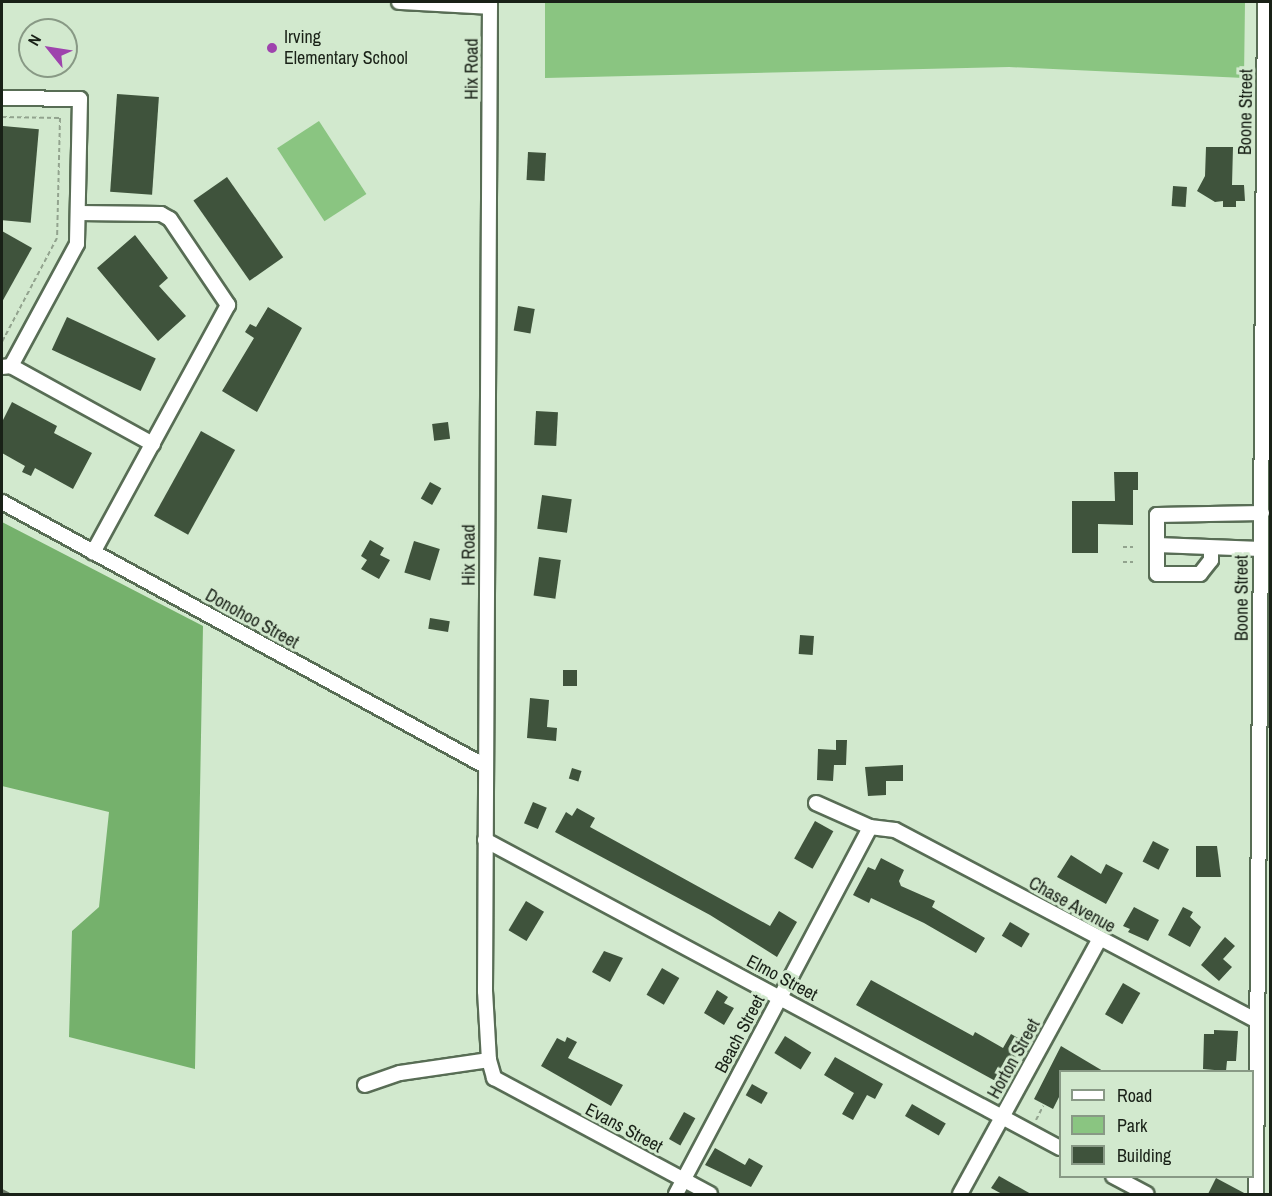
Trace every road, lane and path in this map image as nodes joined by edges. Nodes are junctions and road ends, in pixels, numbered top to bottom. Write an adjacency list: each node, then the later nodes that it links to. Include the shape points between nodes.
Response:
1 (399, 2): 3 (street)
2 (1265, 2): 6 (street, Boone Street)
3 (490, 4): 22 (street, Hix Road)
4 (2, 98): 7 (street, via 80,99)
5 (2, 117): 9 (path, via 60,118 57,238)
6 (1267, 122): 8 (street, Boone Street)
7 (78, 213): 10 (street, via 77,244); 11 (street, via 161,214 170,219 228,305)
8 (1268, 252): 13 (street, Boone Street)
9 (2, 342)
10 (6, 366): 11 (street)
11 (153, 444): 19 (street)
12 (2, 502): 19 (street, Donohoo Street)
13 (1264, 521): 14 (street, via 1157,516); 18 (street, Boone Street)
14 (1157, 545): 17 (street); 17 (street, via 1156,574 1200,574 1211,560)
15 (1134, 547): 16 (path)
16 (1123, 548)
17 (1211, 548): 18 (street)
18 (1261, 549): 23 (street, Boone Street)
19 (93, 553): 22 (street, Donohoo Street)
20 (1123, 562): 21 (path)
21 (1133, 562)
22 (485, 766): 26 (street, Hix Road)
23 (1265, 781): 29 (street, Boone Street)
24 (816, 803): 25 (street, Chase Avenue)
25 (870, 827): 27 (street, Chase Avenue, via 895,830); 28 (street, Beach Street)
26 (485, 840): 28 (street, Elmo Street); 31 (street, Hix Road)
27 (1099, 940): 29 (street, Chase Avenue); 35 (street, Horton Street)
28 (780, 998): 35 (street, Elmo Street); 39 (street, Beach Street)
29 (1257, 1021): 30 (street, Boone Street)
30 (1264, 1052): 44 (street, Boone Street)
31 (489, 1060): 32 (street, via 399,1073); 33 (street, Hix Road, via 494,1078)
32 (365, 1085)
33 (520, 1092): 39 (street, Evans Street)
34 (1043, 1106): 36 (path)
35 (1003, 1118): 37 (street, Elmo Street); 42 (street, Horton Street)
36 (1035, 1122)
37 (1059, 1148)
38 (1117, 1178): 43 (street)
39 (684, 1180): 40 (street, Beach Street); 41 (street, Evans Street)
40 (676, 1194)
41 (710, 1194)
42 (960, 1194)
43 (1147, 1194)
44 (1256, 1194)

